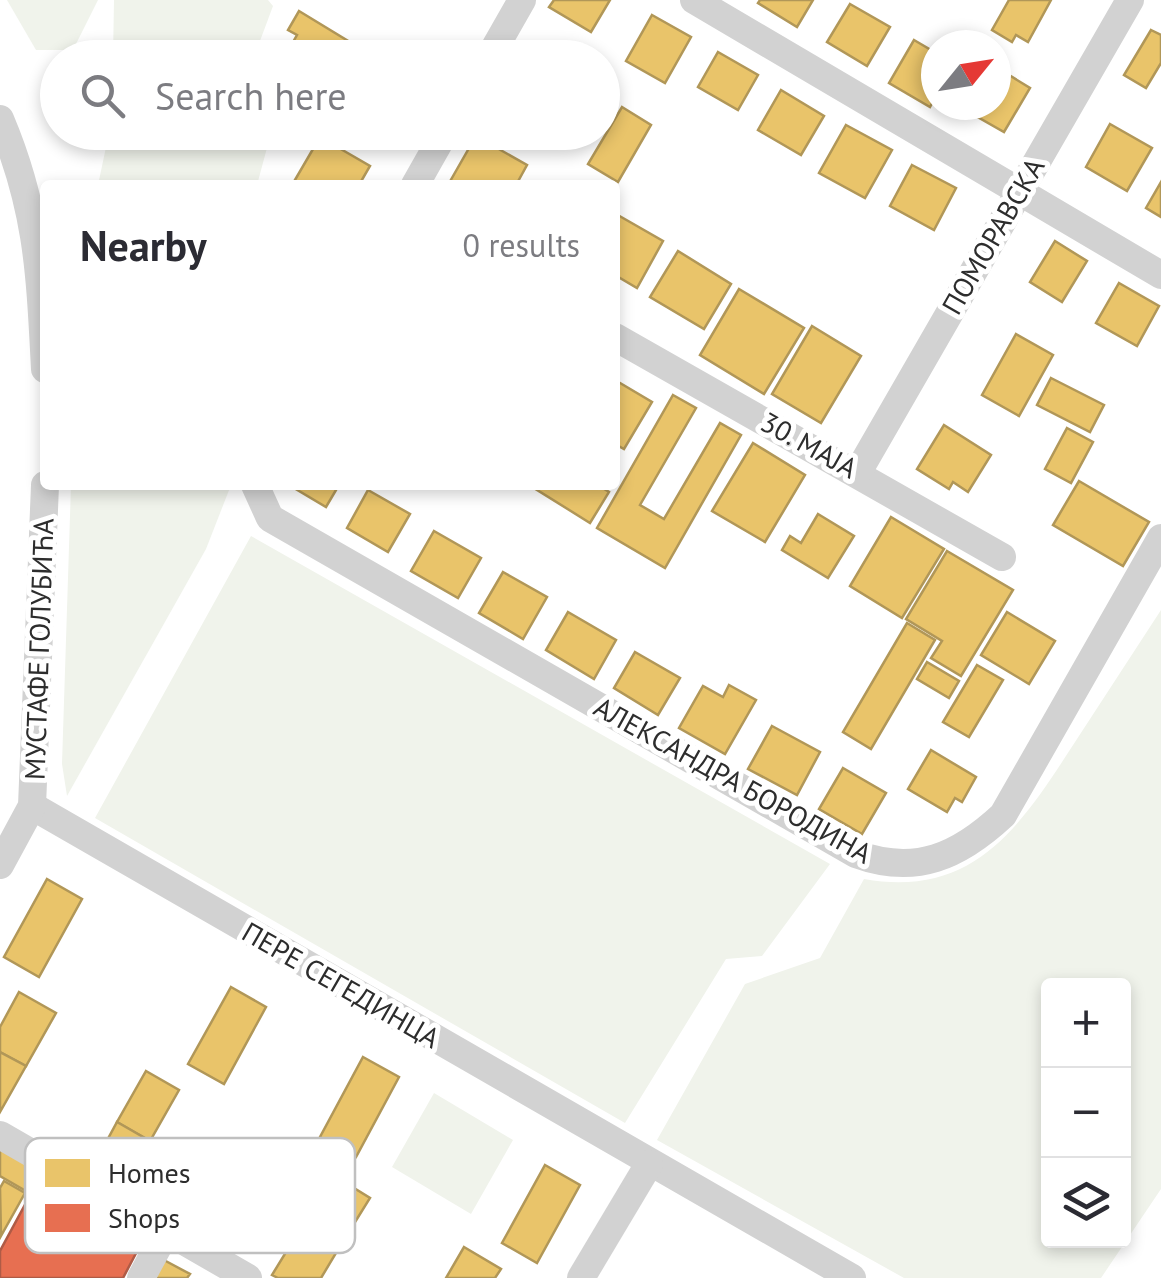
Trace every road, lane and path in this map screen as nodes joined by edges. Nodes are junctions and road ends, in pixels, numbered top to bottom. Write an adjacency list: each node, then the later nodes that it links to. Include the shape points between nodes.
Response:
1 (522, 0): 4 (street)
2 (694, 0): 8 (street)
3 (1130, 0): 8 (street, ПОМОРАВСКА)
4 (499, 40)
5 (0, 119): 10 (street, via 35,221)
6 (435, 150): 7 (street)
7 (418, 180)
8 (1018, 192): 9 (street); 12 (street, ПОМОРАВСКА)
9 (1161, 275)
10 (40, 295)
11 (620, 340): 12 (street, 30. МАЈА)
12 (858, 472): 16 (street, 30. МАЈА)
13 (45, 490): 17 (street, МУСТАФЕ ГОЛУБИЋА)
14 (256, 490): 15 (street, АЛЕКСАНДРА БОРОДИНА, via 270,518 856,854 895,864 939,860 1003,814)
15 (1161, 538)
16 (1002, 557)
17 (32, 806): 18 (street, МУСТАФЕ ГОЛУБИЋА); 21 (street, ПЕРЕ СЕГЕДИНЦА)
18 (0, 864)
19 (0, 1135): 20 (street)
20 (25, 1150)
21 (649, 1164): 26 (street); 27 (street, ПЕРЕ СЕГЕДИНЦА)
22 (154, 1253): 24 (street)
23 (203, 1253): 25 (street)
24 (140, 1278)
25 (248, 1278)
26 (582, 1278)
27 (852, 1278)

